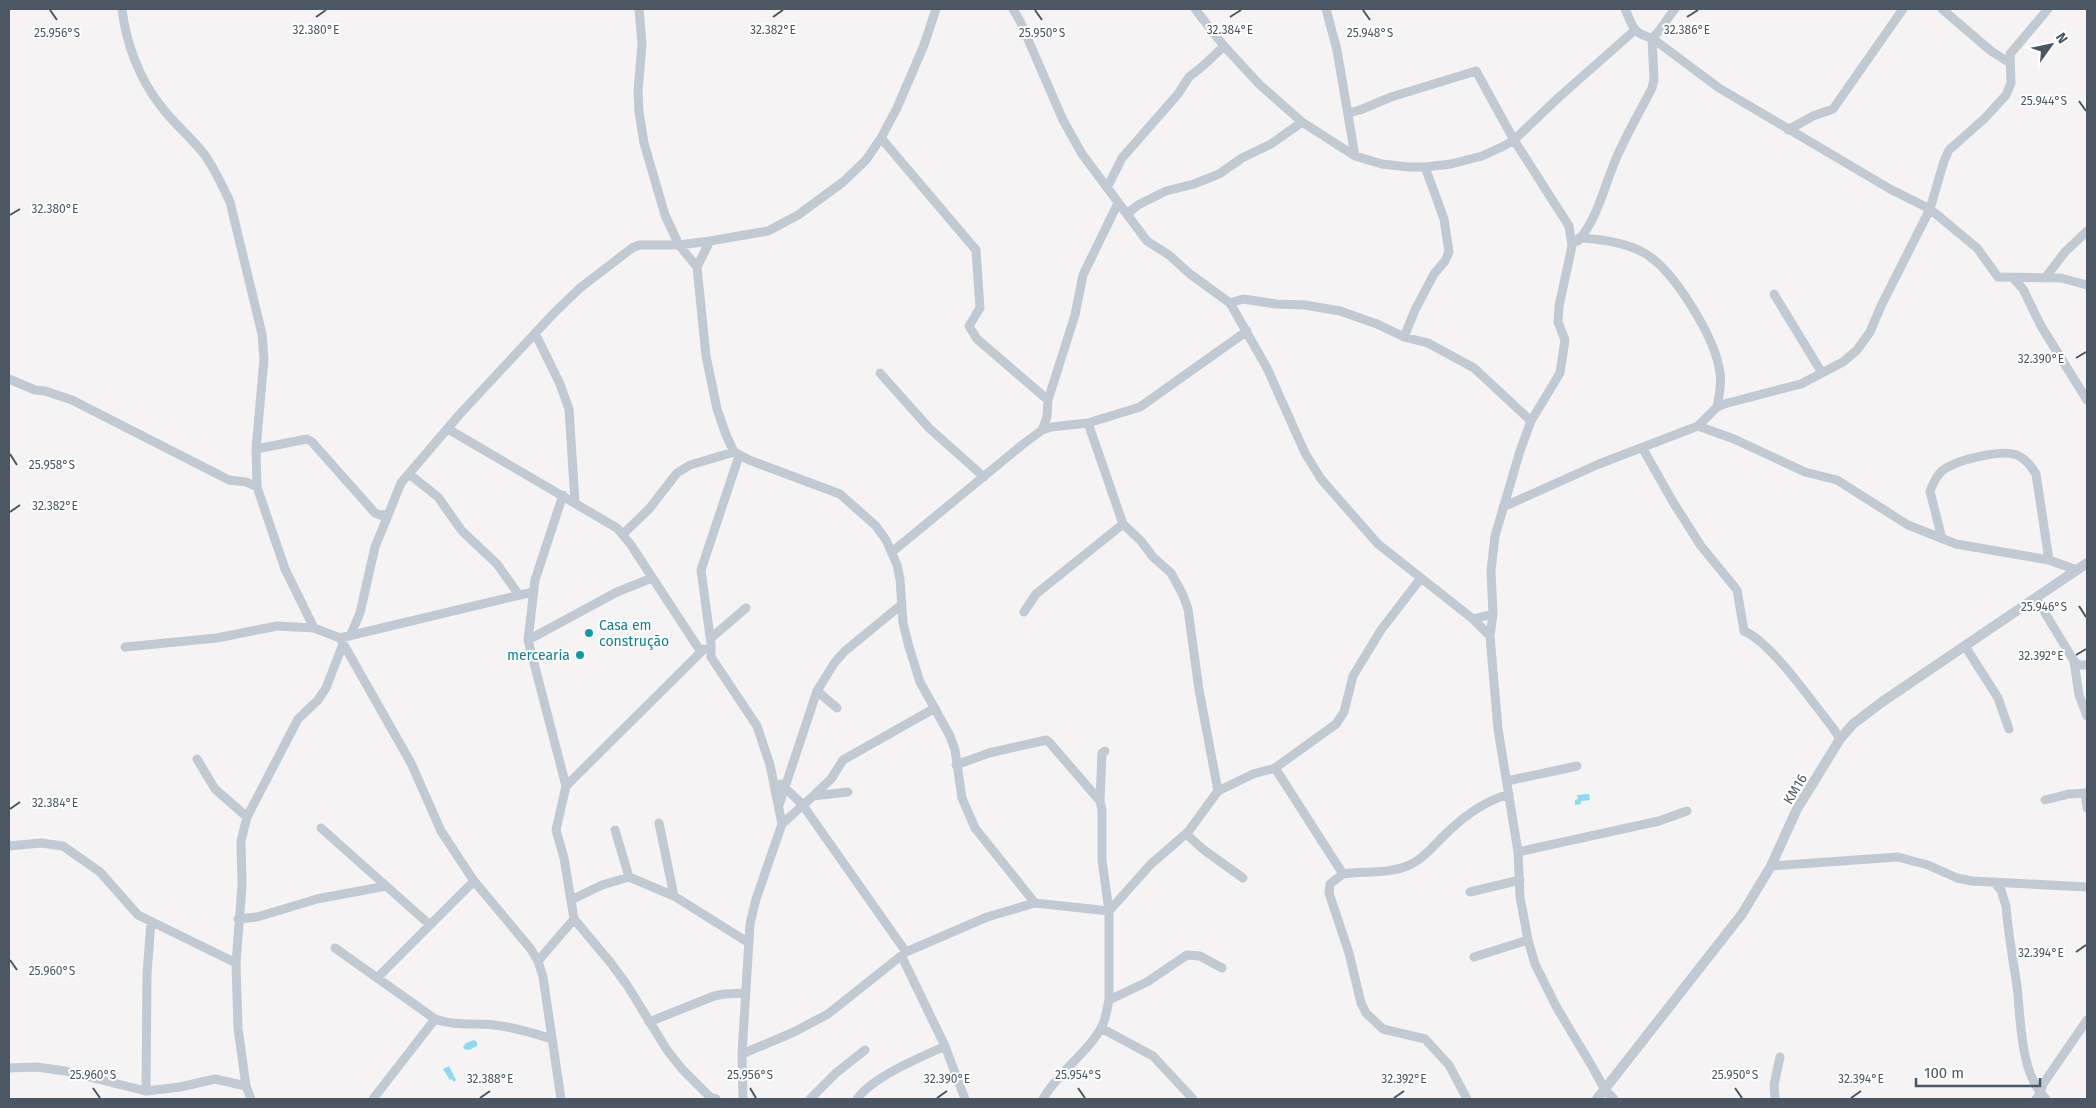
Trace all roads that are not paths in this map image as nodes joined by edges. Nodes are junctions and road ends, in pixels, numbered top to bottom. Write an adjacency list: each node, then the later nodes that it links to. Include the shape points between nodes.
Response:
1 (122, 9): 58 (street, via 129,42 148,87 160,106 203,153 230,202 262,334 264,359)
2 (639, 9): 32 (street, via 642,44 638,98 642,136 665,216)
3 (936, 9): 21 (street, via 924,45)
4 (1013, 9): 25 (street, via 1063,120 1082,154)
5 (1196, 9): 14 (street)
6 (1326, 9): 16 (street)
7 (1625, 9): 12 (street)
8 (1675, 9): 13 (street, via 1661,31)
9 (1903, 9): 18 (street, via 1833,109)
10 (1942, 9): 15 (street)
11 (2048, 9): 15 (street, via 2010,54)
12 (1635, 30): 13 (street, via 1639,35); 22 (street)
13 (1652, 38): 19 (street, via 1719,88); 30 (street, via 1652,88 1614,163 1595,212)
14 (1224, 46): 17 (street, via 1272,97); 25 (street, via 1188,77 1178,94 1122,158)
15 (2010, 63): 27 (street, via 2011,83 2006,95 1949,150)
16 (1348, 113): 22 (street, via 1476,71); 23 (street)
17 (1302, 122): 23 (street); 28 (street, via 1225,171 1166,191)
18 (1804, 122): 19 (street); 20 (street)
19 (1788, 130): 20 (street)
20 (1800, 136): 27 (street)
21 (881, 138): 31 (street, via 866,160 843,182 798,215 768,231); 48 (street, via 976,250 980,308 969,326 976,339)
22 (1514, 140): 24 (street, via 1482,156); 33 (street, via 1569,226)
23 (1355, 156): 24 (street, via 1395,166)
24 (1425, 167): 44 (street, via 1444,219 1449,252 1434,274)
25 (1107, 188): 26 (street)
26 (1118, 203): 28 (street); 48 (street, via 1083,275 1075,314)
27 (1930, 209): 35 (street, via 1984,254 1995,275); 46 (street, via 1864,341 1849,358)
28 (1127, 214): 41 (street, via 1147,241 1169,254)
29 (2087, 231): 37 (street)
30 (1579, 238): 33 (street); 50 (street, via 1610,240 1644,253 1681,291 1710,342 1720,371)
31 (710, 241): 32 (street); 34 (street)
32 (679, 245): 34 (street); 43 (street, via 639,245 624,252 580,288)
33 (1572, 246): 52 (street, via 1559,306 1558,322 1565,340 1560,373)
34 (697, 267): 60 (street, via 706,356 717,409)
35 (2013, 278): 36 (street); 39 (street)
36 (2029, 278): 37 (street); 39 (street)
37 (2045, 278): 38 (street, via 2061,278)
38 (2087, 285)
39 (2023, 289): 49 (street, via 2041,326)
40 (1774, 294): 46 (street)
41 (1230, 303): 42 (street); 44 (street, via 1243,299 1305,304 1366,320)
42 (1247, 331): 53 (street, via 1140,407); 76 (street, via 1321,479 1378,544)
43 (536, 333): 55 (street); 65 (street, via 569,409)
44 (1404, 337): 52 (street, via 1428,343 1474,368)
45 (880, 373): 62 (street, via 930,428)
46 (1822, 373): 50 (street, via 1800,384)
47 (9, 379): 63 (street, via 72,400 229,480)
48 (1048, 400): 56 (street)
49 (2087, 400)
50 (1717, 407): 51 (street)
51 (1708, 417): 54 (street); 57 (street)
52 (1531, 421): 66 (street)
53 (1088, 423): 56 (street); 68 (street)
54 (1698, 426): 57 (street); 59 (street)
55 (448, 429): 61 (street); 64 (street)
56 (1042, 430): 62 (street)
57 (1715, 432): 70 (street, via 1805,472 1837,480 1908,525)
58 (256, 449): 63 (street); 67 (street, via 307,439 375,513)
59 (1643, 449): 66 (street, via 1599,464); 101 (street, via 1701,546 1737,590 1744,631 1772,653)
60 (736, 454): 69 (street, via 690,465 677,473 650,509); 71 (street, via 840,494 876,526); 90 (street, via 701,570)
61 (410, 474): 67 (street, via 401,483); 78 (street, via 438,497 462,531 497,564)
62 (984, 477): 71 (street)
63 (257, 487): 85 (street, via 285,569)
64 (563, 495): 65 (street); 77 (street)
65 (575, 502): 69 (street)
66 (1503, 507): 83 (street, via 1494,536 1491,563)
67 (388, 514): 86 (street, via 375,547 360,613)
68 (1123, 524): 82 (street, via 1036,594); 111 (street, via 1171,573 1188,609)
69 (623, 534): 75 (street)
70 (1942, 539): 72 (street); 72 (street, via 1930,491 1941,472 1954,464 1996,454 2016,454 2029,462 2036,474)
71 (892, 552): 80 (street, via 902,590)
72 (2049, 560): 74 (street)
73 (2087, 563): 74 (street, KM16)
74 (2077, 570): 79 (street, KM16)
75 (652, 578): 88 (street, via 617,592); 93 (street)
76 (1422, 578): 84 (street); 106 (street, via 1381,630 1353,676 1342,718)
77 (533, 592): 78 (street); 88 (street)
78 (519, 596): 86 (street)
79 (2036, 598): 91 (street, KM16); 94 (street)
80 (900, 605): 96 (street, via 845,651); 98 (street, via 902,623 920,682)
81 (746, 608): 90 (street)
82 (1024, 612)
83 (1493, 614): 84 (street); 87 (street)
84 (1473, 619): 87 (street)
85 (314, 628): 89 (street); 92 (street, via 277,626 218,638)
86 (350, 636): 89 (street)
87 (1490, 636): 108 (street, via 1498,729)
88 (528, 640): 109 (street)
89 (342, 641): 122 (street, via 326,688 298,719); 135 (street, via 411,763 441,831)
90 (711, 641): 93 (street); 107 (street, via 711,657 757,726)
91 (1965, 646): 100 (street, via 1998,698); 101 (street, KM16, via 1866,714)
92 (126, 647)
93 (701, 652): 109 (street)
94 (2074, 661): 95 (street); 99 (street, via 2079,696)
95 (2087, 665)
96 (817, 691): 97 (street); 110 (street)
97 (837, 708)
98 (935, 708): 104 (street, via 950,736); 115 (street, via 843,760 831,779)
99 (2087, 716)
100 (2009, 729)
101 (1840, 739): 130 (street, KM16, via 1798,809)
102 (1105, 751): 117 (street, via 1102,753)
103 (197, 759): 122 (street, via 215,790)
104 (956, 765): 117 (street, via 1046,740); 142 (street, via 962,798 975,828)
105 (1577, 766): 108 (street)
106 (1275, 768): 111 (street, via 1252,774); 131 (street)
107 (772, 776): 110 (street); 119 (street)
108 (1507, 782): 114 (street)
109 (566, 786): 141 (street, via 556,830)
110 (785, 787): 118 (street); 119 (street)
111 (1218, 791): 127 (street)
112 (848, 792): 115 (street)
113 (2086, 793): 116 (street); 120 (street)
114 (1509, 794): 129 (street); 131 (street, via 1474,809 1407,866)
115 (813, 796): 118 (street)
116 (2046, 800)
117 (1100, 801): 143 (street, via 1102,860)
118 (802, 804): 124 (street); 151 (street)
119 (779, 805): 124 (street)
120 (2087, 808)
121 (1687, 811): 129 (street, via 1659,821)
122 (247, 817): 144 (street, via 241,841 242,886)
123 (659, 823): 140 (street)
124 (782, 824): 149 (street, via 756,899)
125 (321, 828): 137 (street)
126 (616, 830): 132 (street)
127 (1186, 834): 133 (street); 143 (street, via 1151,864)
128 (9, 846): 146 (street, via 41,843 63,846 100,872 133,910)
129 (1518, 852): 134 (street)
130 (1771, 866): 136 (street, via 1898,857 1928,865 1957,878); 170 (street, KM16, via 1742,914)
131 (1343, 874): 183 (street, via 1330,884 1329,894 1366,1013 1384,1029 1425,1039 1449,1064)
132 (630, 877): 140 (street); 141 (street)
133 (1243, 878)
134 (1520, 880): 139 (street); 148 (street)
135 (474, 881): 147 (street); 153 (street)
136 (1994, 882): 138 (street); 172 (street, via 2001,890 2006,906 2023,1050)
137 (386, 886): 144 (street); 147 (street)
138 (2087, 887)
139 (1470, 892)
140 (674, 896): 149 (street)
141 (570, 900): 145 (street)
142 (1035, 903): 143 (street); 151 (street, via 987,917)
143 (1109, 911): 158 (street)
144 (238, 919): 154 (street)
145 (574, 919): 153 (street); 161 (street, via 610,962)
146 (151, 922): 154 (street); 171 (street)
147 (430, 925): 156 (street)
148 (1528, 940): 152 (street); 170 (street, via 1535,964 1557,1008)
149 (749, 943): 157 (street)
150 (335, 948): 156 (street)
151 (904, 955): 164 (street); 166 (street, via 813,1023)
152 (1474, 957)
153 (538, 961): 163 (street)
154 (236, 963): 169 (street, via 238,1028)
155 (1222, 968): 158 (street, via 1200,956 1187,955 1147,982)
156 (377, 978): 159 (street)
157 (745, 994): 161 (street, via 714,996); 166 (street)
158 (1109, 1000): 162 (street)
159 (435, 1019): 163 (street, via 448,1024 517,1028); 174 (street)
160 (2087, 1020): 172 (street, via 2042,1084)
161 (649, 1022): 176 (street, via 682,1069)
162 (1101, 1028): 181 (street); 182 (street, via 1153,1056)
163 (552, 1039): 175 (street)
164 (945, 1046): 179 (street, via 900,1068 865,1090); 180 (street)
165 (865, 1050): 178 (street)
166 (742, 1054): 177 (street)
167 (1780, 1056): 186 (street, via 1774,1085)
168 (9, 1068): 171 (street, via 65,1071)
169 (246, 1086): 171 (street, via 215,1079); 173 (street)
170 (1604, 1090): 184 (street, KM16); 185 (street)
171 (146, 1091)
172 (2040, 1097)
173 (251, 1099)
174 (373, 1099)
175 (560, 1099)
176 (716, 1099)
177 (743, 1099)
178 (810, 1099)
179 (857, 1099)
180 (965, 1099)
181 (1043, 1099)
182 (1194, 1099)
183 (1467, 1099)
184 (1598, 1099)
185 (1614, 1099)
186 (1776, 1099)

